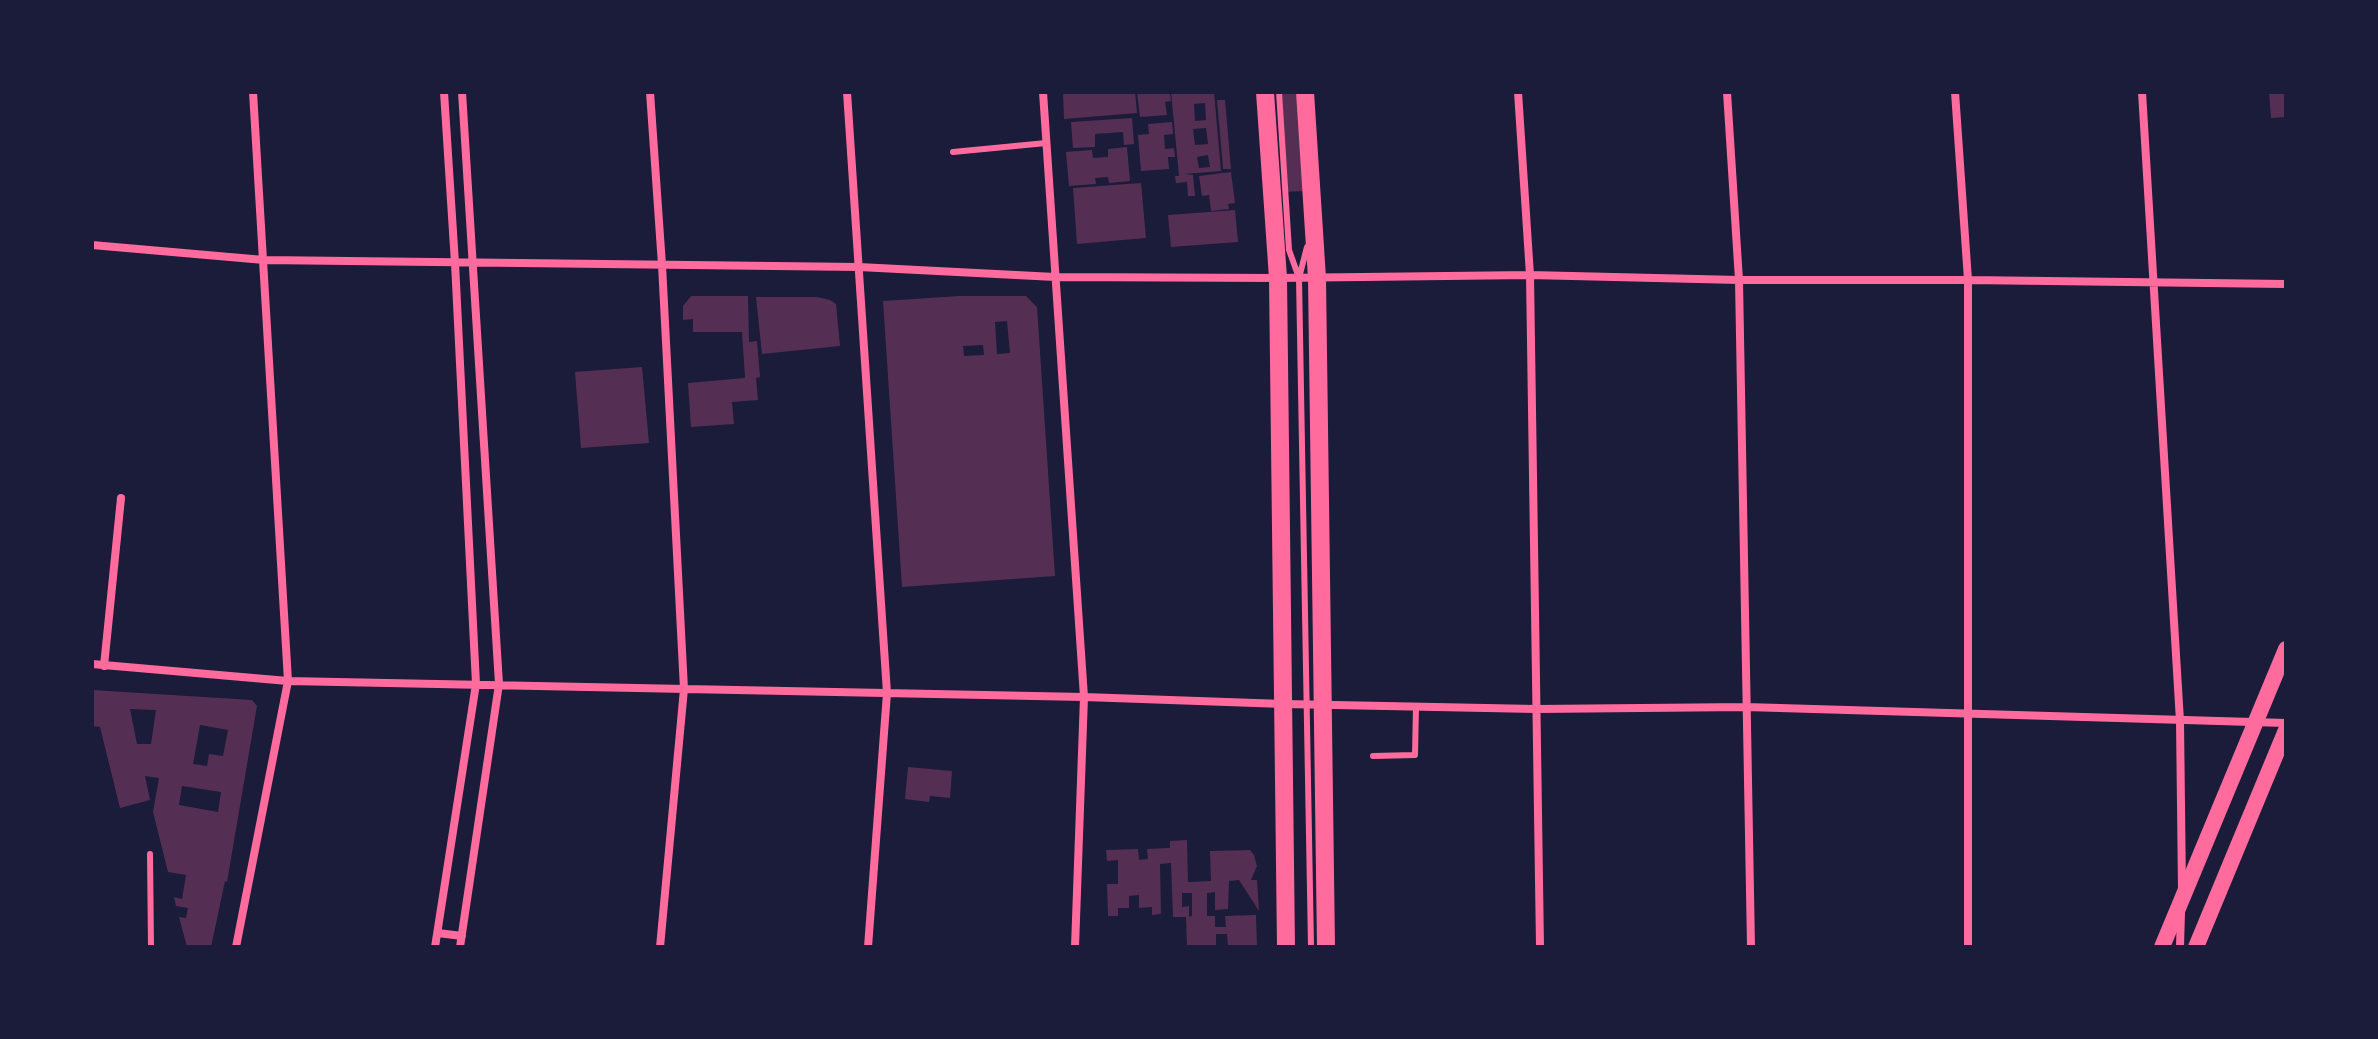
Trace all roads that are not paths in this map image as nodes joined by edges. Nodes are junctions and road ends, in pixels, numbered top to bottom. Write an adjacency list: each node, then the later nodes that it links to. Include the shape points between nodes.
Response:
1 (253, 92): 18 (street)
2 (444, 92): 19 (street)
3 (462, 92): 20 (street)
4 (650, 92): 21 (street)
5 (847, 92): 22 (street)
6 (1043, 92): 15 (street)
7 (1265, 92): 25 (main road)
8 (1279, 92): 26 (lane, via 1289,250)
9 (1297, 92): 26 (lane)
10 (1305, 92): 26 (main road)
11 (1518, 92): 23 (street)
12 (1727, 92): 27 (street)
13 (1955, 92): 28 (street)
14 (2142, 92): 29 (street)
15 (1046, 143): 16 (lane); 24 (street)
16 (953, 152)
17 (92, 245): 18 (street)
18 (264, 260): 19 (street); 35 (street)
19 (455, 263): 20 (street); 36 (street)
20 (474, 263): 21 (street); 37 (street)
21 (662, 265): 22 (street); 38 (street)
22 (859, 267): 24 (street); 39 (street)
23 (1530, 275): 26 (street); 27 (street); 45 (street)
24 (1055, 277): 25 (street); 40 (street)
25 (1278, 278): 26 (street); 41 (main road)
26 (1308, 278): 42 (main road)
27 (1739, 280): 28 (street); 44 (street)
28 (1968, 280): 29 (street); 46 (street)
29 (2155, 284): 30 (street); 47 (street)
30 (2286, 284)
31 (121, 498): 34 (street)
32 (2286, 649): 48 (main road)
33 (92, 664): 34 (street)
34 (104, 666): 35 (street)
35 (288, 681): 36 (street); 57 (street)
36 (476, 684): 37 (street); 54 (street)
37 (499, 684): 38 (street); 55 (street)
38 (684, 689): 39 (street); 60 (street)
39 (887, 693): 40 (street); 61 (street)
40 (1084, 697): 41 (street); 62 (street)
41 (1284, 704): 42 (street); 63 (main road)
42 (1316, 704): 43 (street); 64 (lane); 65 (main road)
43 (1416, 706): 45 (street); 51 (lane, via 1415,755)
44 (1746, 707): 45 (street); 46 (street); 67 (street)
45 (1536, 709): 66 (street)
46 (1969, 713): 47 (street); 68 (street)
47 (2180, 721): 48 (street); 53 (street)
48 (2256, 722): 49 (street); 53 (main road)
49 (2286, 723)
50 (2286, 730): 71 (main road)
51 (1373, 756)
52 (150, 854): 56 (lane)
53 (2182, 898): 69 (main road); 70 (street)
54 (438, 933): 55 (street); 58 (street)
55 (462, 936): 59 (street)
56 (151, 947)
57 (236, 947)
58 (435, 947)
59 (460, 947)
60 (660, 947)
61 (868, 947)
62 (1075, 947)
63 (1286, 947)
64 (1311, 947)
65 (1326, 947)
66 (1540, 947)
67 (1751, 947)
68 (1968, 947)
69 (2162, 947)
70 (2180, 947)
71 (2196, 947)

